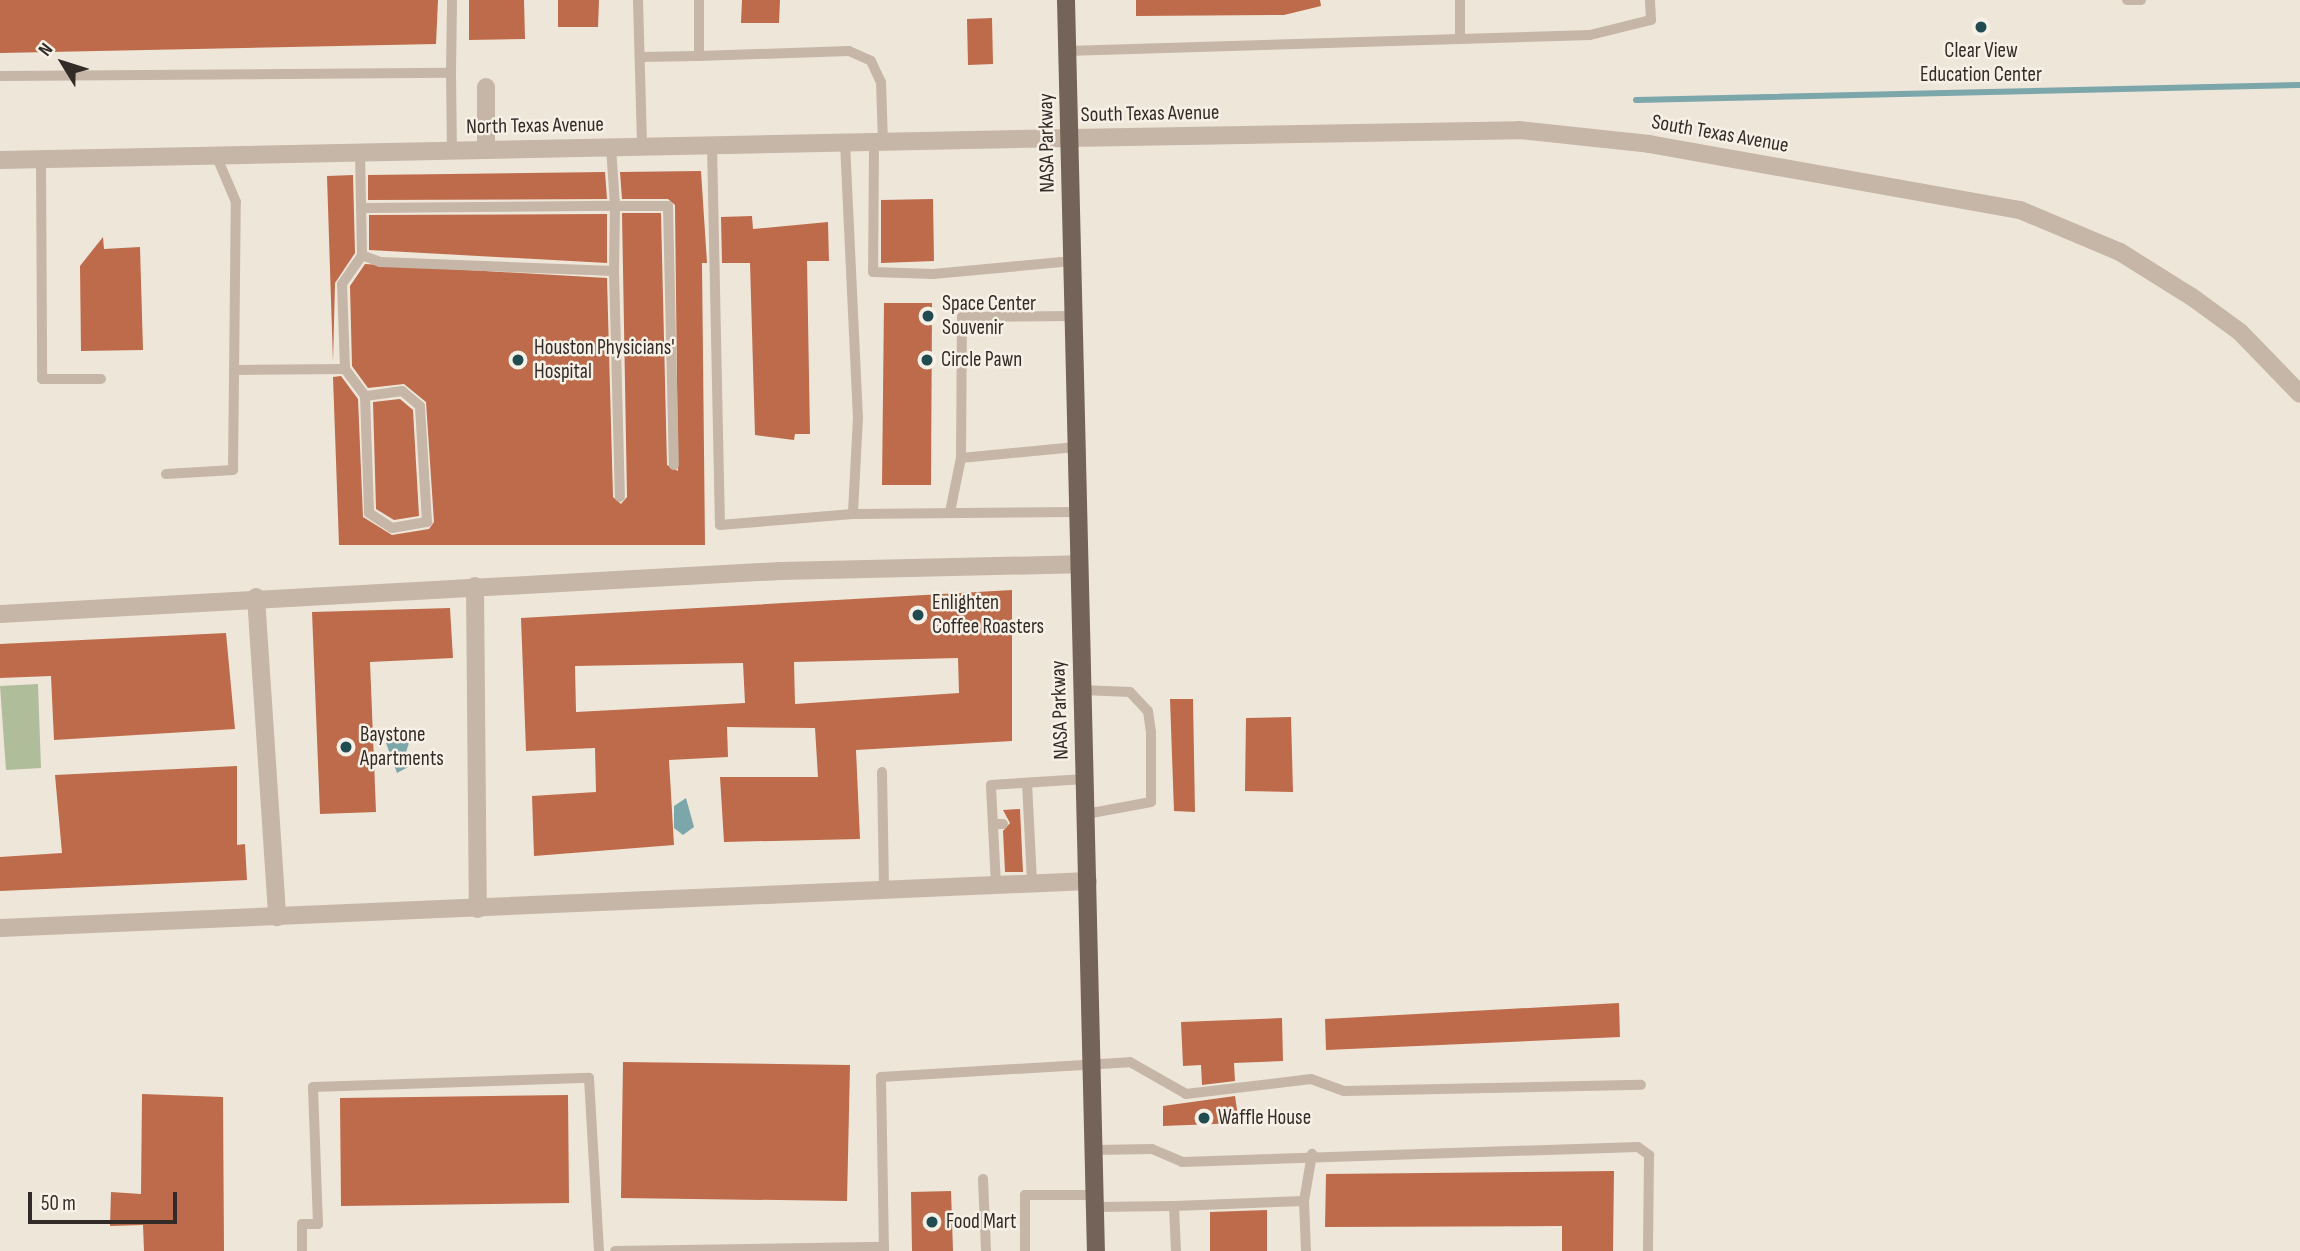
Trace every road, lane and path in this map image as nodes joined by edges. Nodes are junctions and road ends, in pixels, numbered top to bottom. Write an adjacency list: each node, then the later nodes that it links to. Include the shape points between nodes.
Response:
1 (452, 0): 13 (lane)
2 (638, 0): 12 (lane)
3 (699, 0): 11 (lane)
4 (1066, 0): 10 (main road, NASA Parkway)
5 (1460, 0): 9 (lane)
6 (1650, 0): 9 (lane, via 1651,20 1590,35)
7 (2127, 0): 8 (lane)
8 (2141, 0)
9 (1460, 39): 10 (lane)
10 (1067, 51): 16 (main road, NASA Parkway)
11 (699, 56): 12 (lane); 17 (lane, via 863,55 881,82)
12 (640, 57): 21 (lane)
13 (451, 73): 14 (lane); 22 (lane)
14 (0, 76)
15 (486, 87): 23 (street)
16 (1070, 138): 17 (street, North Texas Avenue); 31 (main road, NASA Parkway); 37 (street, South Texas Avenue, via 1519,130 1648,144 2020,209 2120,252 2192,297 2240,332)
17 (879, 142): 18 (street, North Texas Avenue); 31 (lane, via 873,272 933,274)
18 (845, 143): 19 (street, North Texas Avenue); 46 (lane, via 858,417)
19 (712, 145): 21 (street, North Texas Avenue); 46 (lane, via 720,525)
20 (611, 147): 21 (street, North Texas Avenue); 23 (street, North Texas Avenue); 28 (lane)
21 (642, 147)
22 (452, 150): 23 (street, North Texas Avenue); 24 (street, North Texas Avenue)
23 (486, 150)
24 (360, 152): 25 (street, North Texas Avenue); 29 (lane)
25 (216, 155): 26 (street, North Texas Avenue); 35 (lane, via 236,202)
26 (41, 159): 27 (street, North Texas Avenue); 36 (lane, via 41,379)
27 (0, 160)
28 (615, 206): 29 (lane); 32 (lane); 41 (lane, via 668,206)
29 (361, 208): 30 (lane)
30 (362, 255): 32 (lane, via 380,262); 34 (lane, via 342,284)
31 (1072, 261): 33 (main road, NASA Parkway)
32 (614, 271): 43 (lane)
33 (1073, 316): 39 (main road, NASA Parkway); 40 (lane, via 962,317)
34 (345, 369): 35 (lane); 38 (lane)
35 (234, 370): 42 (lane, via 233,470)
36 (101, 379)
37 (2300, 394)
38 (365, 396): 38 (lane, via 369,513 392,528 427,522 420,406 402,391)
39 (1075, 447): 40 (lane); 44 (main road, NASA Parkway)
40 (961, 458): 45 (lane)
41 (674, 466)
42 (166, 474)
43 (620, 497)
44 (1076, 512): 45 (lane); 47 (main road, NASA Parkway)
45 (950, 513): 46 (lane)
46 (853, 514)
47 (1078, 564): 48 (street); 51 (main road, NASA Parkway)
48 (475, 586): 49 (street); 60 (street)
49 (256, 597): 50 (street); 61 (street)
50 (0, 614)
51 (1082, 690): 53 (main road, NASA Parkway); 55 (lane, via 1130,692 1148,711 1151,733 1152,802)
52 (882, 772): 59 (lane)
53 (1085, 779): 54 (lane); 55 (main road, NASA Parkway)
54 (1027, 783): 57 (lane, via 1026,862); 58 (lane, via 991,786 1000,862)
55 (1086, 814): 56 (main road, NASA Parkway)
56 (1088, 881): 57 (street); 63 (main road, NASA Parkway)
57 (1032, 883): 58 (street)
58 (996, 885): 59 (street)
59 (884, 890): 60 (street)
60 (478, 909): 61 (street)
61 (277, 917): 62 (street)
62 (0, 928)
63 (1094, 1065): 64 (lane, via 1130,1062 1186,1094 1311,1079 1344,1091); 65 (main road, NASA Parkway); 71 (lane, via 881,1077)
64 (1642, 1085)
65 (1095, 1150): 66 (lane, via 1152,1149 1182,1162); 68 (main road, NASA Parkway)
66 (1312, 1154): 69 (lane, via 1312,1183); 80 (lane, via 1639,1147 1649,1155)
67 (983, 1179): 75 (lane)
68 (1096, 1201): 70 (lane); 76 (lane, via 1025,1195); 77 (main road, NASA Parkway)
69 (1304, 1201): 70 (lane); 79 (lane)
70 (1174, 1206): 78 (lane)
71 (884, 1249): 74 (lane)
72 (302, 1251): 73 (lane, via 302,1224 318,1224 313,1087 589,1078)
73 (598, 1251)
74 (615, 1251)
75 (986, 1251)
76 (1025, 1251)
77 (1096, 1251)
78 (1176, 1251)
79 (1306, 1251)
80 (1648, 1251)

